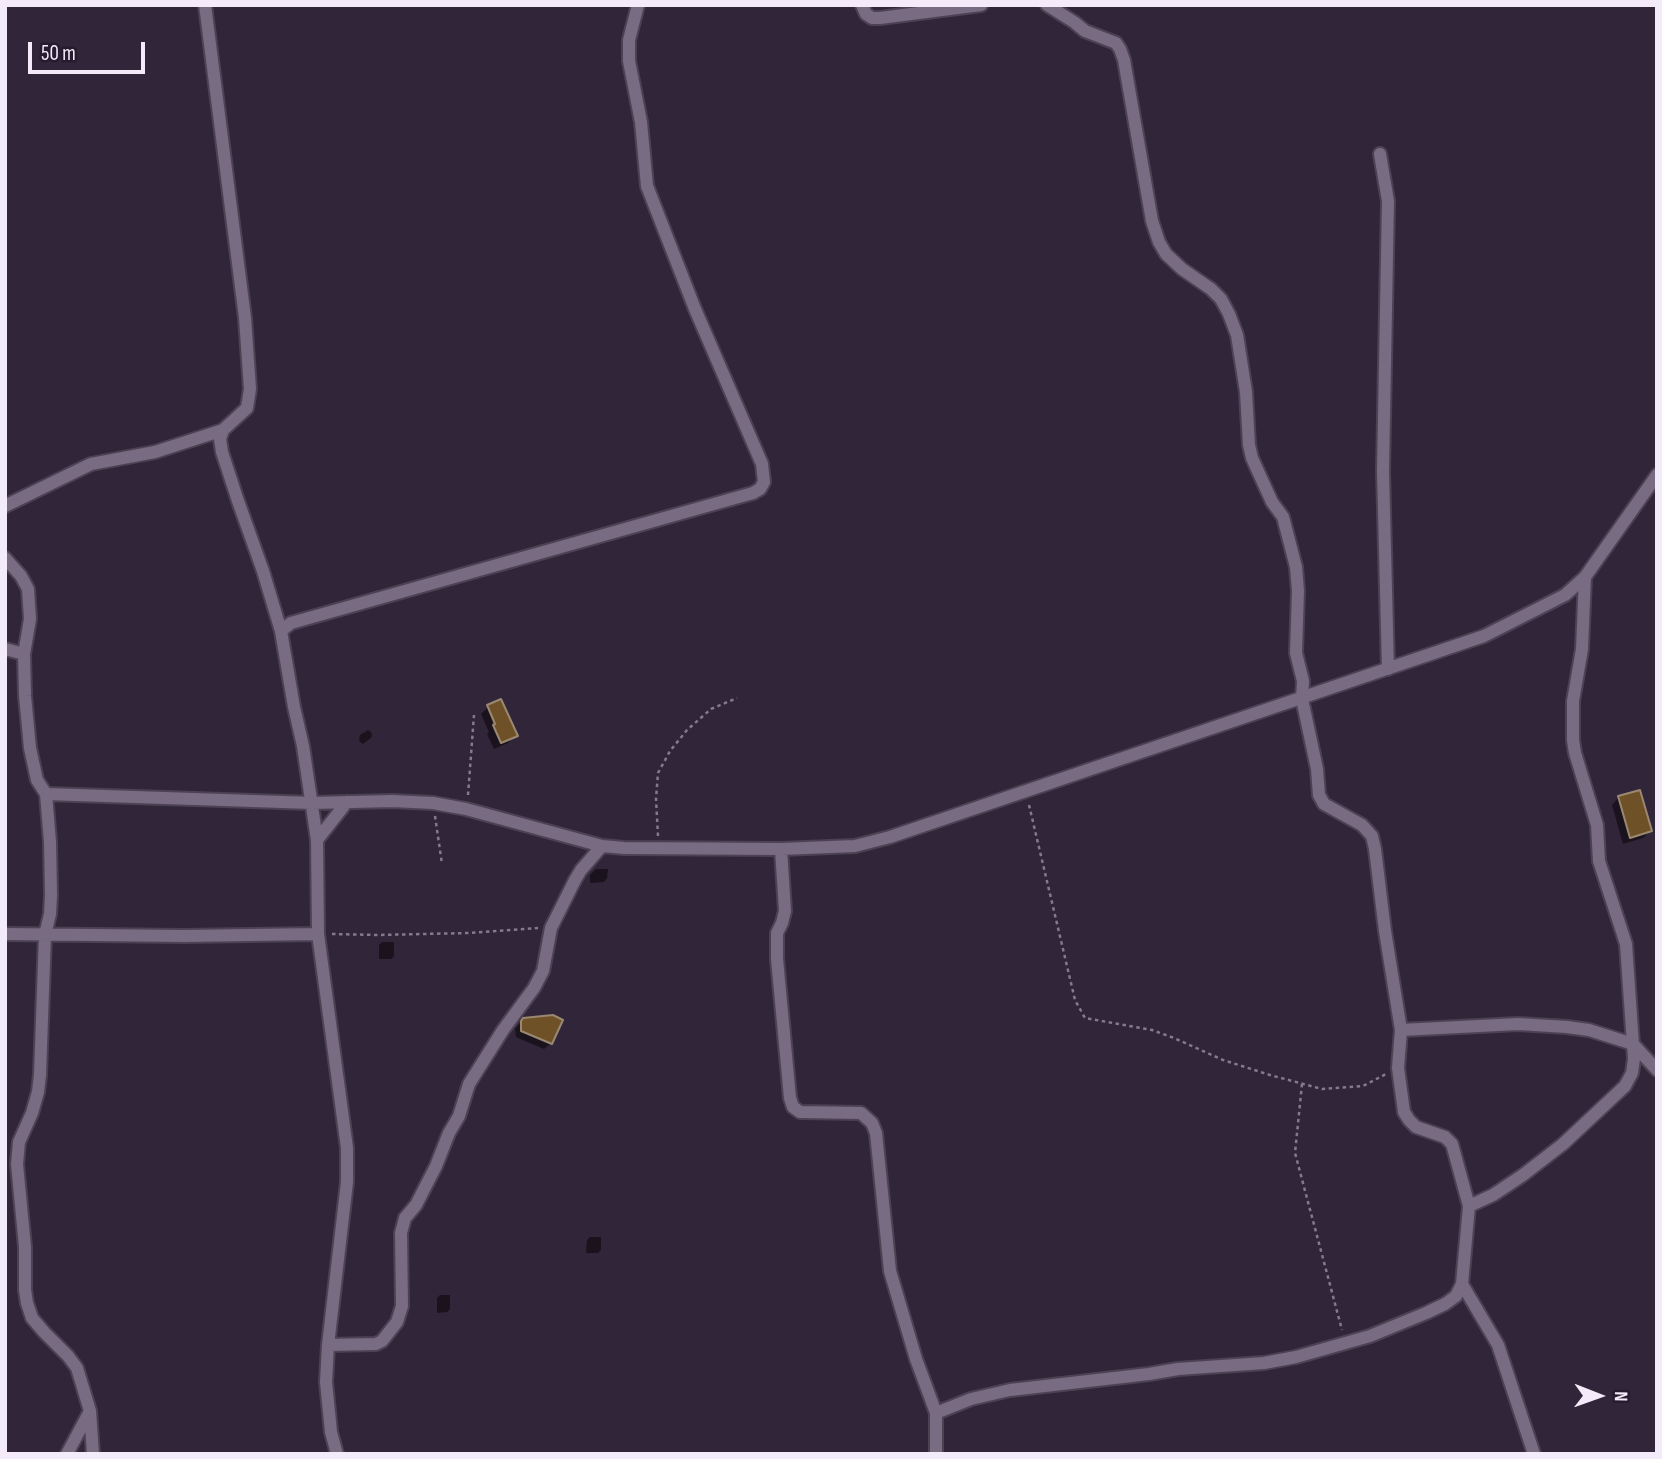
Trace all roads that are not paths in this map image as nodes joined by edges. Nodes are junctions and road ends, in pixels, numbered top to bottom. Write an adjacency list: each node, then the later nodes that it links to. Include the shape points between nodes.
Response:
1 (205, 5): 7 (street, via 250,388 247,408)
2 (638, 5): 12 (street, via 629,61 647,186 762,464 764,482 752,493 291,623)
3 (862, 5): 4 (street, via 866,14 880,18)
4 (981, 5)
5 (1047, 5): 16 (street, via 1120,49 1159,243 1182,269 1221,299 1230,314 1246,392 1252,458 1283,517 1296,567 1296,653)
6 (1380, 154): 15 (street, via 1388,201 1383,471)
7 (223, 430): 9 (street, via 155,452 91,464); 12 (street, via 222,452)
8 (1657, 475): 11 (street)
9 (5, 506)
10 (5, 558): 14 (street, via 28,589 30,619)
11 (1585, 577): 15 (street, via 1565,595 1484,636); 27 (street, via 1573,740 1597,825 1599,861 1626,944)
12 (281, 631): 19 (street)
13 (5, 649): 14 (street)
14 (24, 654): 17 (street, via 30,748 37,780)
15 (1388, 669): 16 (street)
16 (1302, 699): 22 (street, via 890,837 855,846); 26 (street, via 1319,795 1324,804 1362,825 1376,849)
17 (46, 794): 19 (street); 25 (street, via 51,895)
18 (346, 802): 19 (street); 20 (street); 21 (street, via 466,808)
19 (312, 803): 20 (street)
20 (317, 840): 24 (street)
21 (602, 846): 22 (street); 31 (street, via 581,870 551,928 543,971 469,1084 460,1116 416,1205 405,1218 402,1306 397,1322 376,1344)
22 (781, 849): 33 (street, via 785,911 777,933 777,959 790,1097 800,1112 861,1113 872,1123 890,1270)
23 (5, 933): 25 (street)
24 (318, 934): 25 (street); 31 (street, via 347,1148)
25 (44, 935): 32 (street, via 38,1092 19,1142 17,1164 25,1290 32,1318 77,1368)
26 (1401, 1030): 27 (street, via 1554,1026 1590,1030); 29 (street, via 1398,1068 1404,1112 1416,1127 1451,1144)
27 (1633, 1044): 28 (street); 29 (street, via 1632,1073 1601,1110 1523,1175)
28 (1657, 1070)
29 (1468, 1206): 30 (street)
30 (1462, 1284): 33 (street, via 1445,1304 1370,1336 1296,1357 1010,1390); 38 (street, via 1498,1345)
31 (328, 1345): 36 (street, via 327,1395)
32 (90, 1411): 34 (street); 35 (street)
33 (936, 1413): 37 (street)
34 (67, 1454)
35 (93, 1454)
36 (337, 1454)
37 (936, 1454)
38 (1534, 1454)

